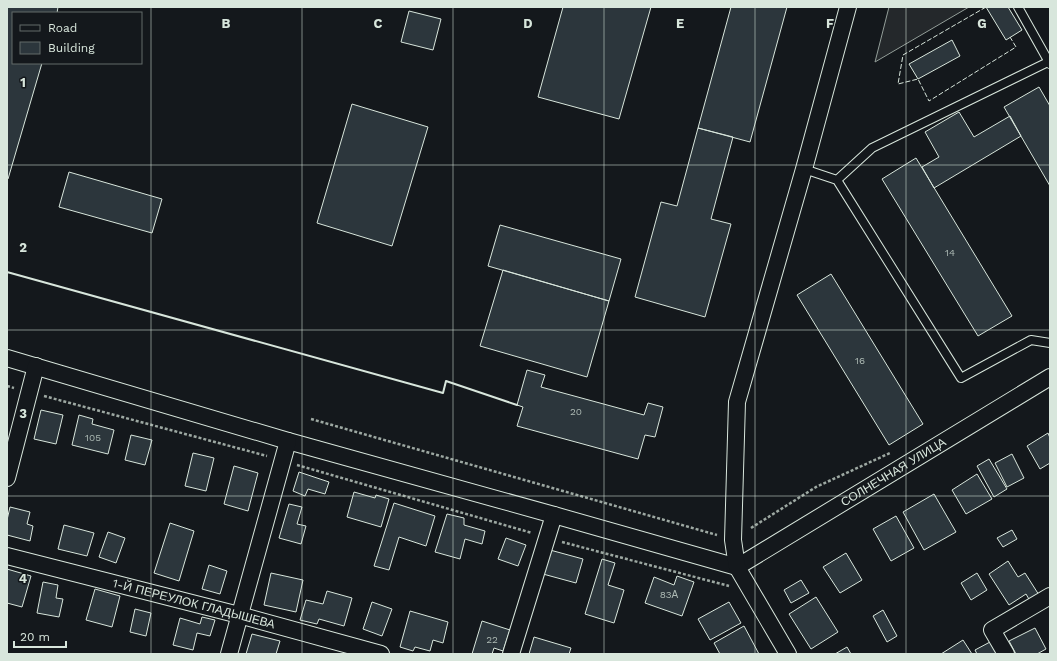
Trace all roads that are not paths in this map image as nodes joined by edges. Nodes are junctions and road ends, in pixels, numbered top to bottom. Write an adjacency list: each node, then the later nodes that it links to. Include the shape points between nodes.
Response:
1 (848, 7): 4 (street)
2 (1018, 7): 3 (lane)
3 (1049, 62): 5 (lane, via 872,148)
4 (804, 169): 5 (lane); 14 (street, via 737,402 733,540)
5 (837, 180): 6 (lane, via 961,378 1031,340)
6 (1050, 343)
7 (7, 358): 8 (street)
8 (36, 366): 10 (street); 11 (street)
9 (1050, 377): 14 (street, СОЛНЕЧНАЯ УЛИЦА)
10 (288, 441): 12 (street); 16 (street)
11 (7, 478)
12 (554, 514): 14 (street); 19 (street)
13 (7, 556): 16 (street, 1-Й ПЕРЕУЛОК ГЛАДЫШЕВА)
14 (737, 567): 20 (street)
15 (1050, 596): 21 (street, via 992,630)
16 (239, 615): 17 (street); 18 (street, 1-Й ПЕРЕУЛОК ГЛАДЫШЕВА)
17 (229, 654)
18 (381, 654)
19 (511, 654)
20 (788, 654)
21 (1006, 654)

